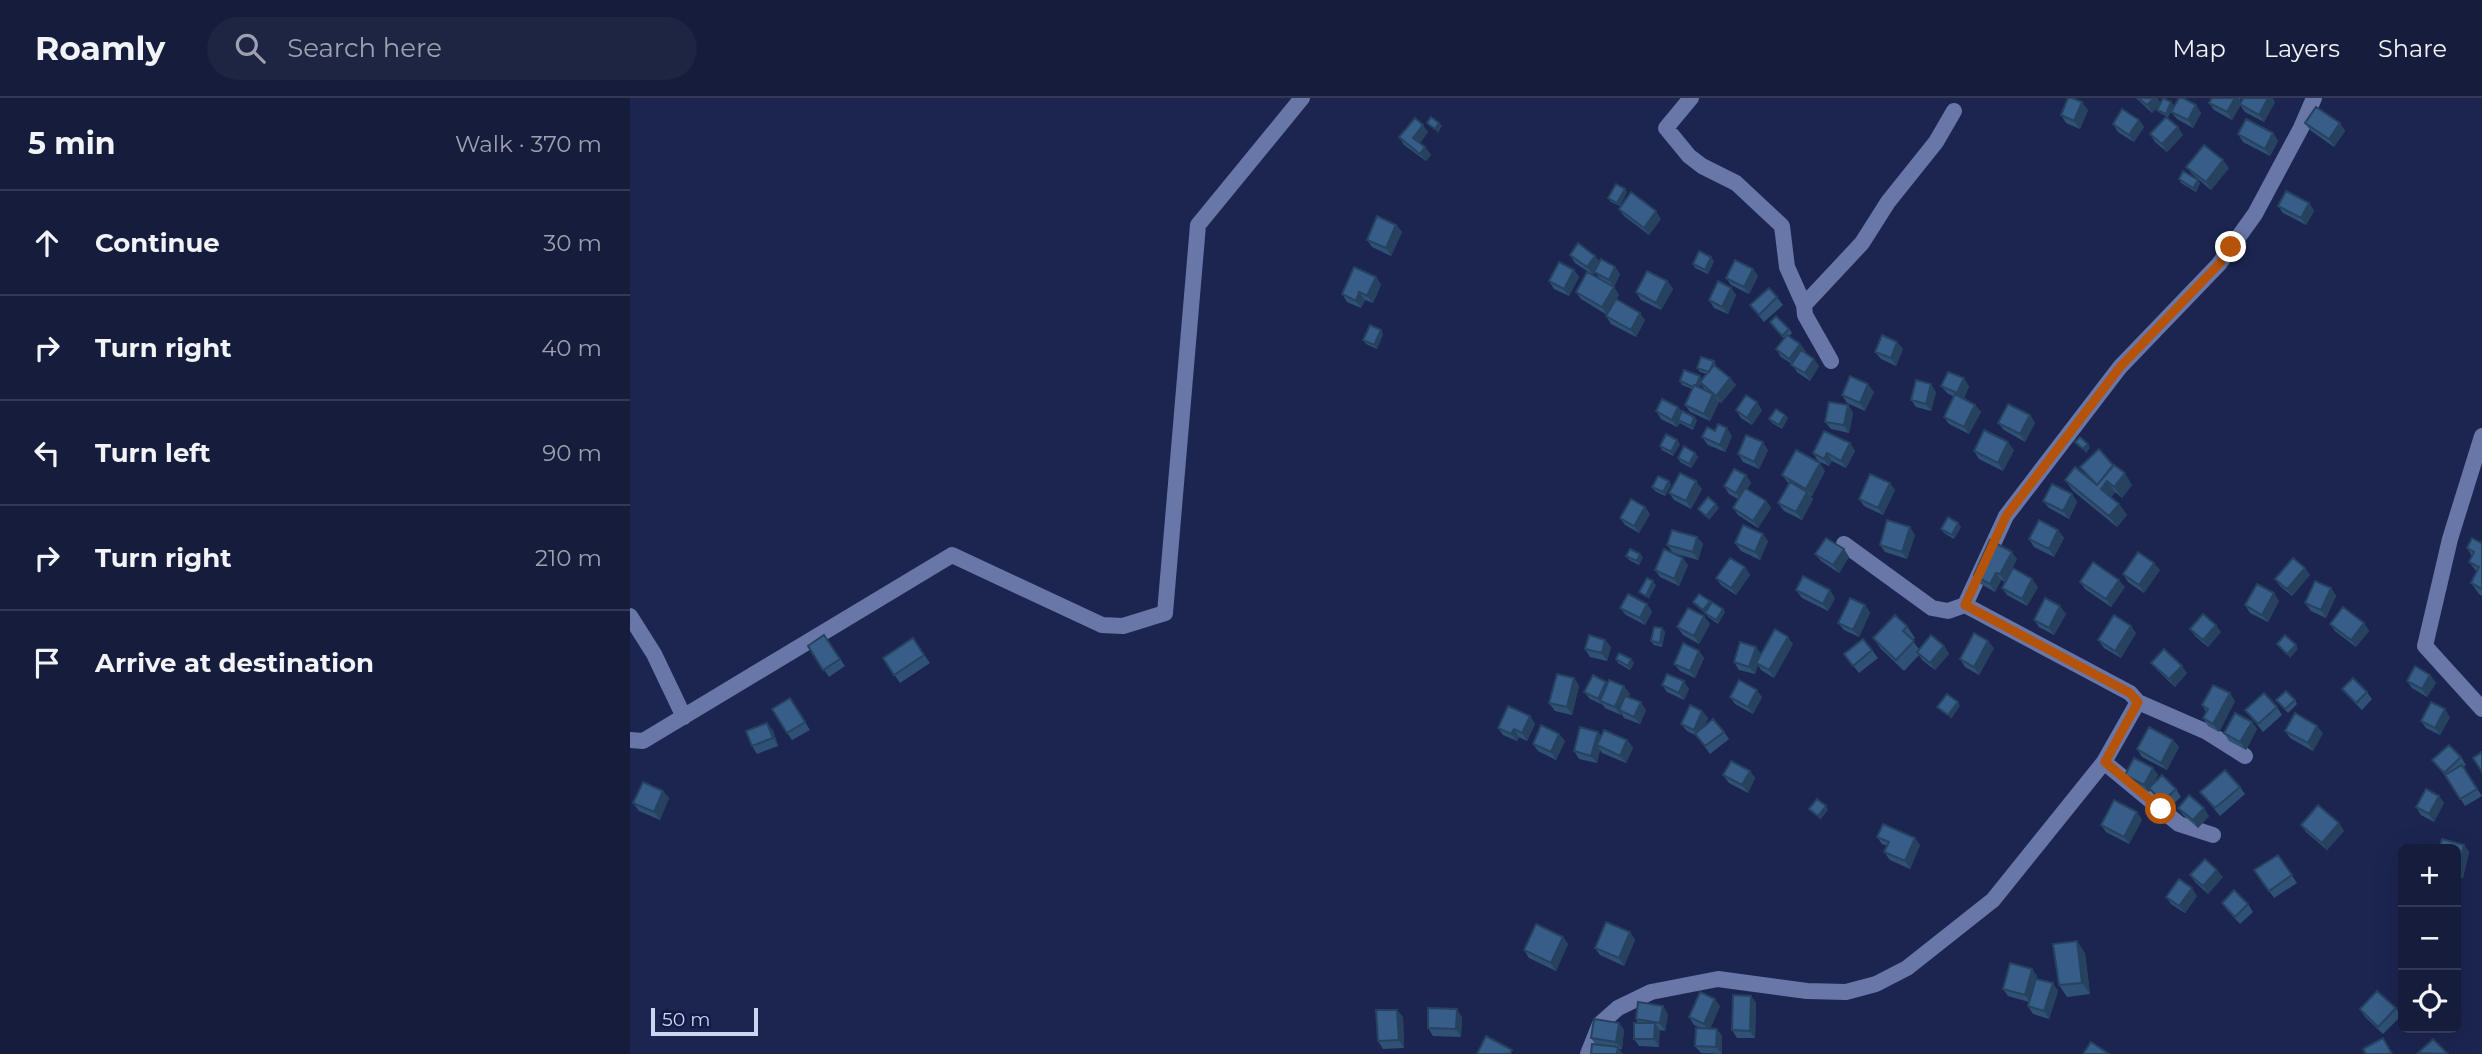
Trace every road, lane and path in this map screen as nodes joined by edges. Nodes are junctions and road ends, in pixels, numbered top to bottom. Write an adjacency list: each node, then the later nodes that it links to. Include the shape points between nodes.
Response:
1 (1302, 98): 13 (street, via 1198,225 1165,613 1123,626 1102,625 952,555)
2 (1691, 98): 5 (street, via 1666,128 1689,156 1736,183 1782,226 1787,267)
3 (2314, 98): 9 (street, via 2255,214 2219,264 2120,367 2006,516)
4 (1954, 111): 5 (street, via 1862,243)
5 (1804, 305): 6 (street)
6 (1831, 361)
7 (2482, 436): 12 (street, via 2450,538 2425,646)
8 (1844, 544): 9 (street, via 1932,608 1948,611)
9 (1965, 605): 11 (street, via 2130,693)
10 (630, 615): 13 (street)
11 (2138, 702): 15 (street, via 2207,732); 16 (street)
12 (2482, 709)
13 (684, 716): 14 (street, via 643,741)
14 (630, 740)
15 (2245, 756)
16 (2105, 762): 17 (street, via 2179,824); 18 (street, via 1993,900 1907,968 1876,984 1846,992 1718,979 1651,992 1618,1008 1600,1024)
17 (2213, 835)
18 (1588, 1054)

